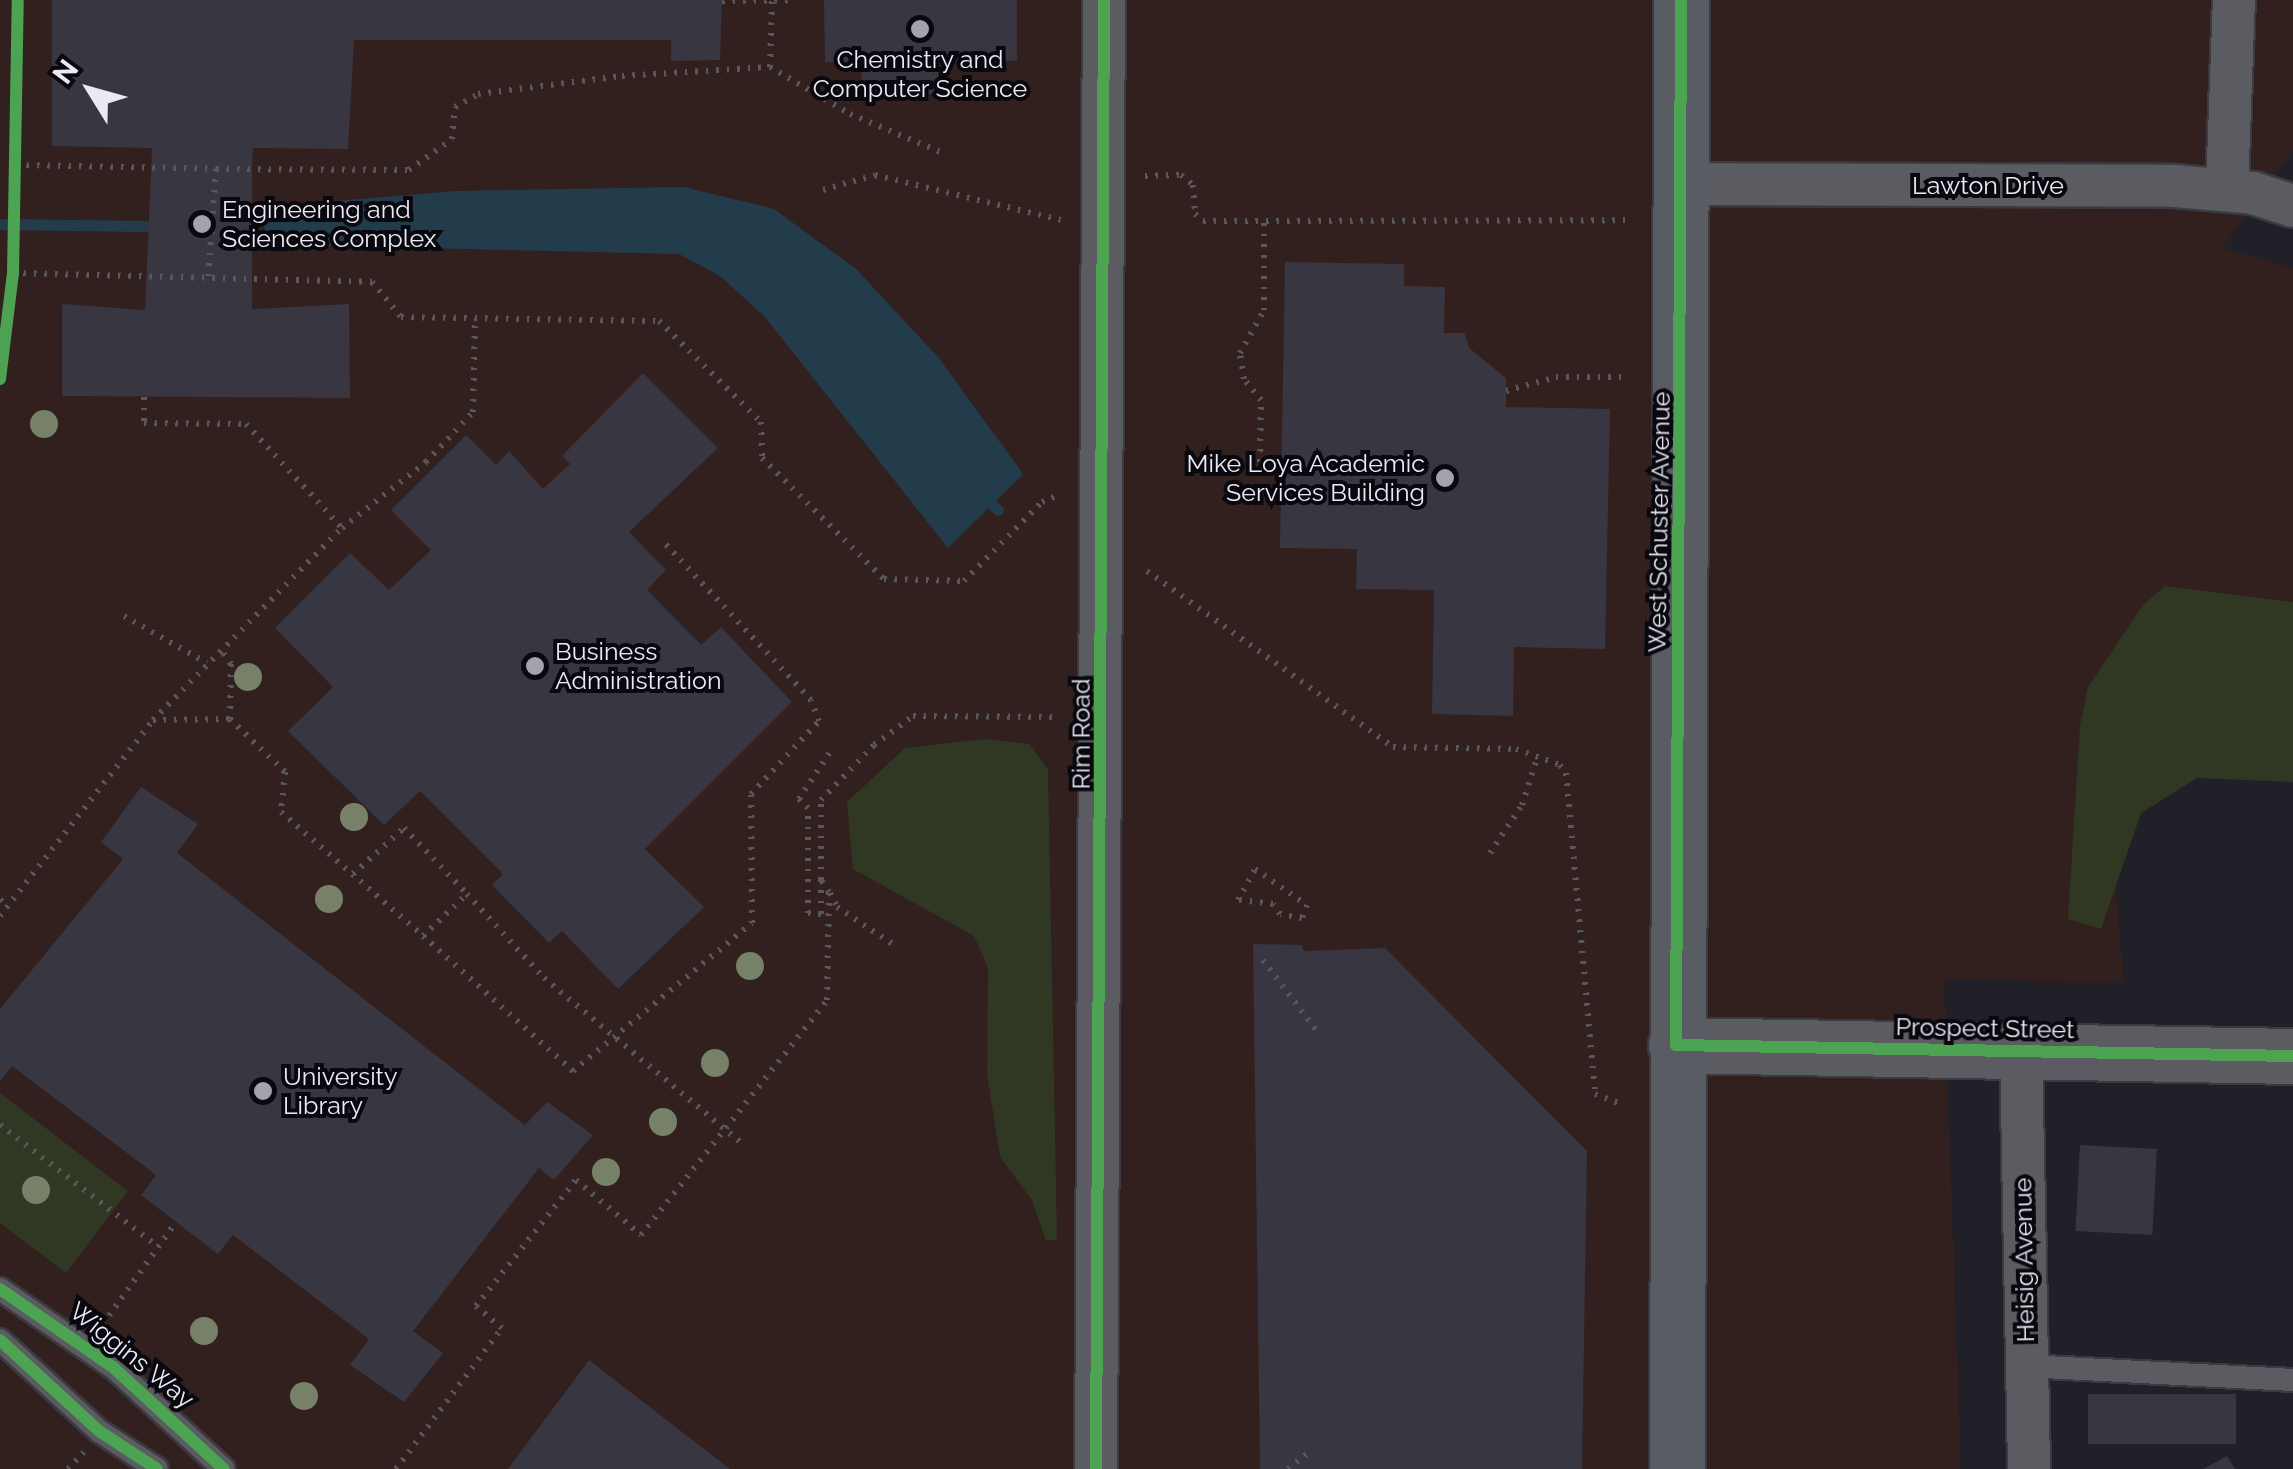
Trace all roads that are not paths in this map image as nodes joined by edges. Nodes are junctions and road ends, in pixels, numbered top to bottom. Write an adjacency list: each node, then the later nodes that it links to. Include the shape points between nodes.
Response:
1 (1104, 0): 16 (street, Rim Road)
2 (1681, 0): 4 (main road, West Schuster Avenue)
3 (2234, 0): 5 (street)
4 (1681, 184): 5 (street, Lawton Drive); 7 (main road, West Schuster Avenue)
5 (2227, 189): 6 (street, Lawton Drive)
6 (2292, 203)
7 (1676, 1045): 8 (street, Prospect Street); 17 (main road, West Schuster Avenue)
8 (2020, 1050): 9 (street, Prospect Street); 12 (street, Heisig Avenue)
9 (2293, 1056)
10 (0, 1290): 15 (lane, Wiggins Way, via 114,1368)
11 (0, 1340): 14 (lane, via 99,1431)
12 (2026, 1366): 13 (lane); 18 (street, Heisig Avenue)
13 (2293, 1380)
14 (157, 1469)
15 (224, 1469)
16 (1096, 1469)
17 (1677, 1469)
18 (2029, 1469)

